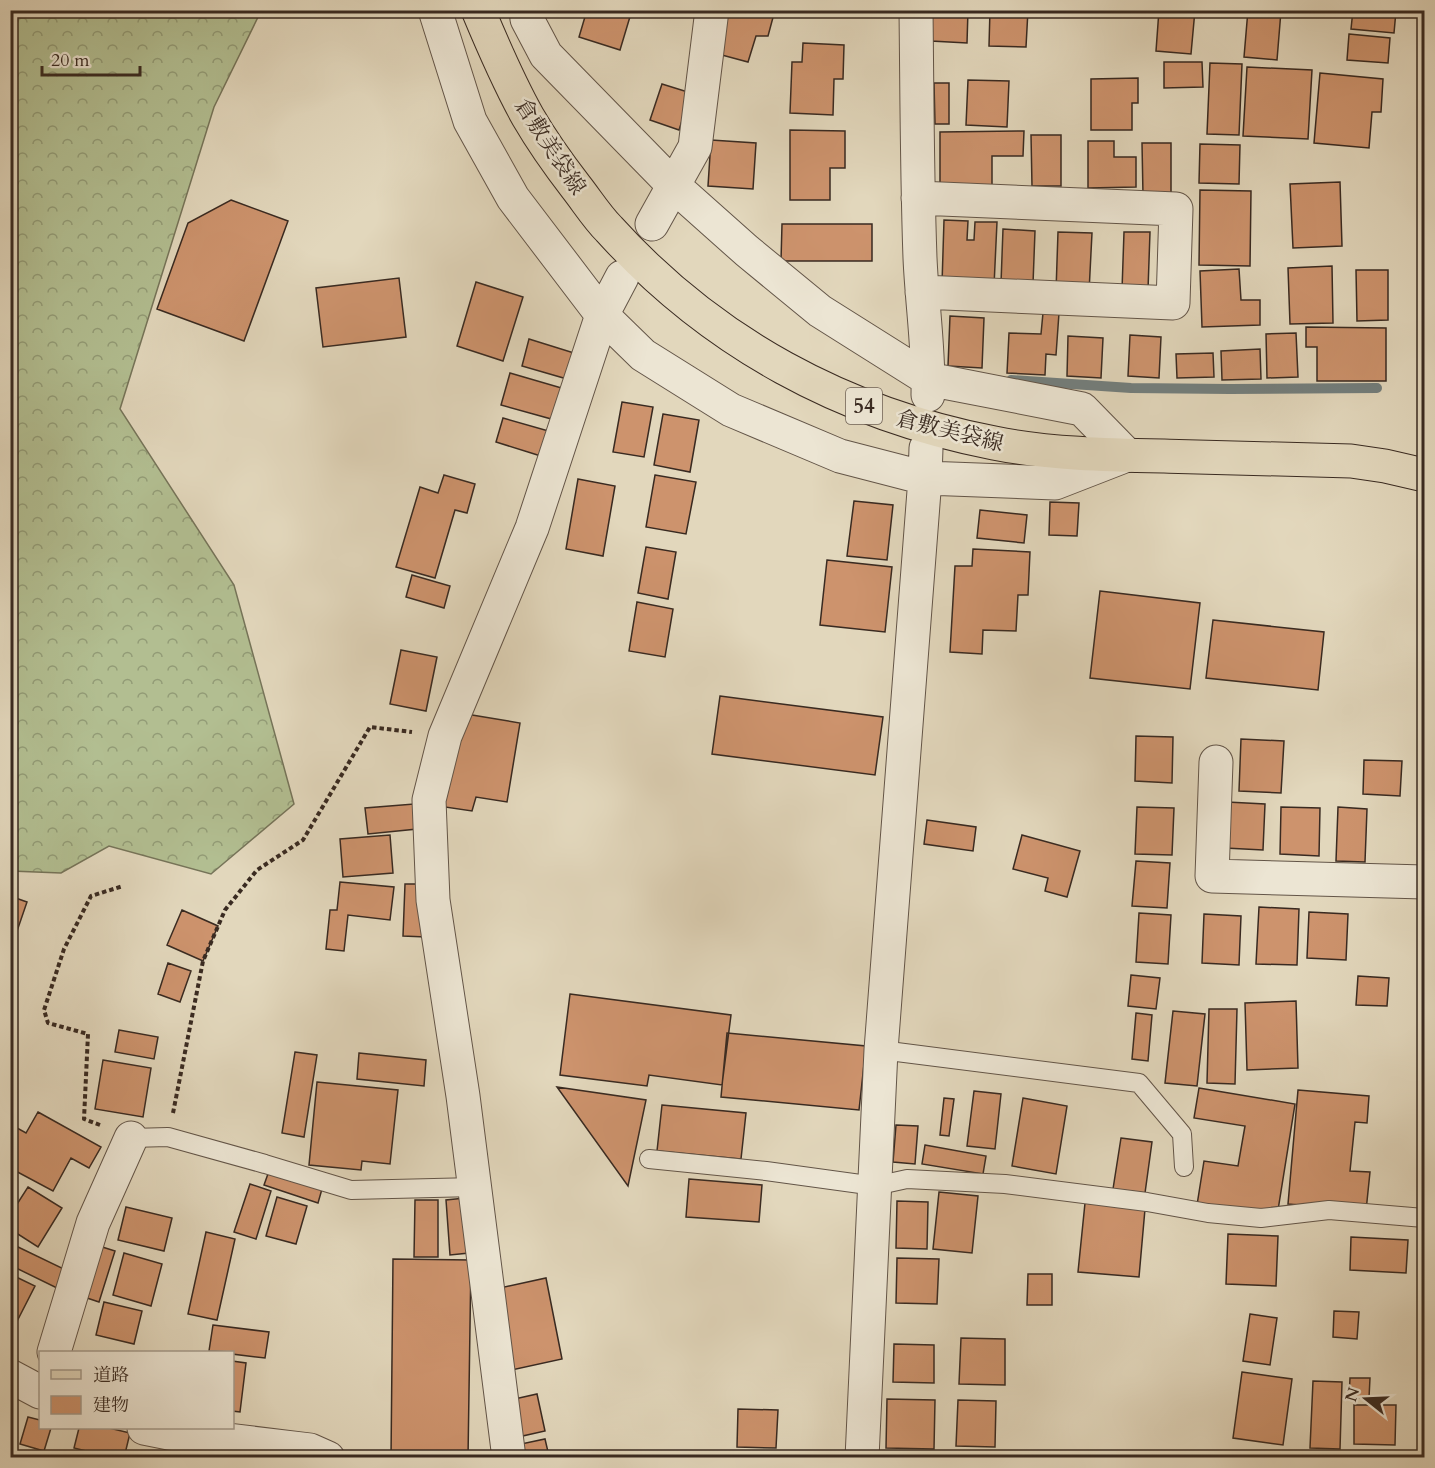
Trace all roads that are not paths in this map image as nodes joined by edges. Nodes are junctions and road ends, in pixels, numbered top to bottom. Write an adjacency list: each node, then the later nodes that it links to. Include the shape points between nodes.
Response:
1 (435, 10): 11 (street, via 470,121 513,198)
2 (478, 10): 13 (main road, 倉敷美袋線 / 54, via 528,117 607,228 676,294 734,338 820,387 879,412 937,430 1048,450)
3 (526, 10): 6 (street, via 546,55)
4 (712, 10): 6 (street, via 695,147)
5 (916, 10): 7 (street)
6 (674, 186): 8 (street); 12 (street, via 820,311)
7 (918, 198): 10 (street); 10 (street, via 1176,209 1173,303)
8 (652, 224)
9 (622, 277): 11 (street)
10 (922, 292): 12 (street)
11 (602, 315): 14 (street, via 643,355 731,410 840,456); 23 (street, via 532,528 445,736 429,800 433,900)
12 (928, 388): 13 (street, via 1082,409)
13 (1127, 455): 14 (street, via 1055,483); 15 (main road, 倉敷美袋線 / 54, via 1351,461)
14 (925, 463): 18 (street)
15 (1425, 475)
16 (1216, 762): 17 (street, via 1212,876)
17 (1425, 882)
18 (881, 1050): 21 (lane, via 1139,1083 1182,1134); 22 (street)
19 (131, 1138): 23 (lane, via 168,1137 351,1190); 25 (street, via 93,1223)
20 (649, 1159): 22 (lane)
21 (1184, 1167)
22 (875, 1186): 24 (lane, via 907,1179 1005,1184 1261,1218 1329,1210); 31 (street)
23 (475, 1187): 30 (street)
24 (1425, 1218)
25 (55, 1351)
26 (10, 1376): 27 (street)
27 (39, 1391)
28 (149, 1429): 29 (street, via 310,1450)
29 (328, 1458)
30 (509, 1458)
31 (862, 1458)

